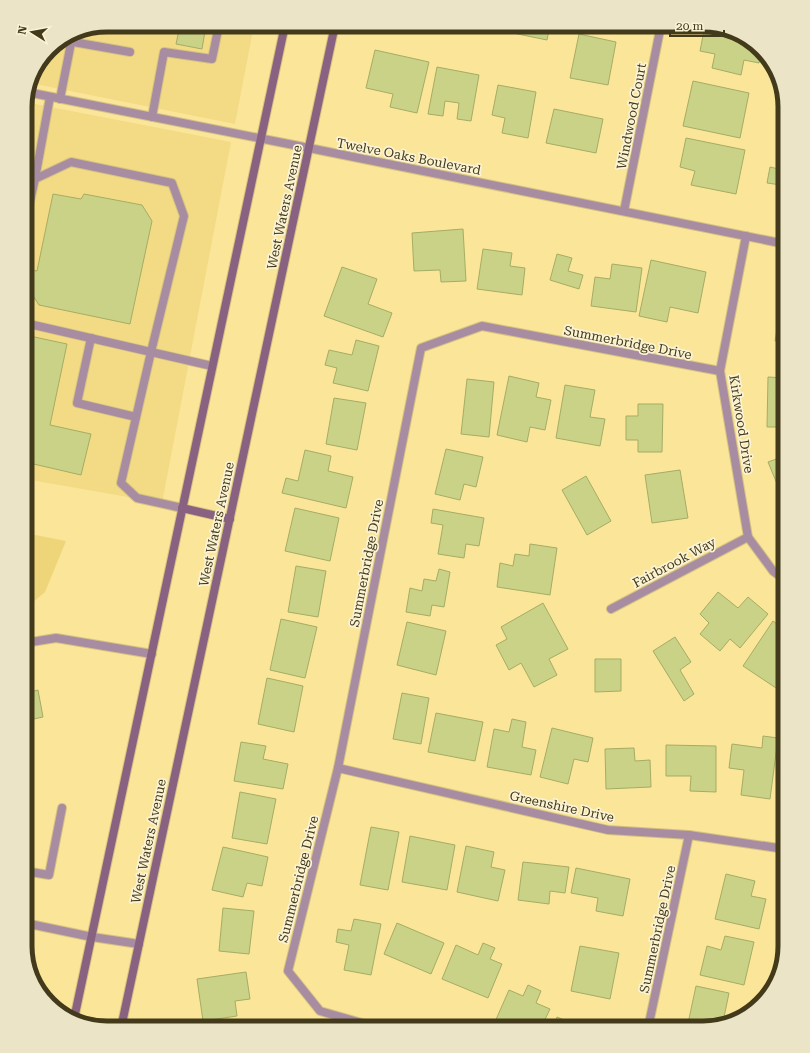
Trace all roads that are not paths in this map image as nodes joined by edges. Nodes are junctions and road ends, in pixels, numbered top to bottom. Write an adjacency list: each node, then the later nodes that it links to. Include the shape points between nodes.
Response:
1 (218, 32): 11 (street, via 212,59 164,52)
2 (283, 32): 12 (main road)
3 (333, 32): 13 (main road, West Waters Avenue)
4 (660, 32): 16 (street, Windwood Court)
5 (77, 38): 7 (street)
6 (71, 42): 10 (street)
7 (130, 52)
8 (34, 93): 9 (street, Twelve Oaks Boulevard)
9 (50, 97): 10 (street, Twelve Oaks Boulevard); 14 (street)
10 (60, 99): 11 (street, Twelve Oaks Boulevard)
11 (152, 117): 12 (street, Twelve Oaks Boulevard)
12 (260, 138): 13 (street, Twelve Oaks Boulevard); 22 (main road)
13 (309, 148): 16 (street, Twelve Oaks Boulevard); 26 (main road, West Waters Avenue)
14 (35, 179): 15 (street); 21 (street, via 71,162 172,183 184,216)
15 (32, 192)
16 (624, 211): 17 (street, Twelve Oaks Boulevard)
17 (746, 236): 18 (street, Twelve Oaks Boulevard); 23 (street, Kirkwood Drive)
18 (778, 243)
19 (32, 325): 20 (street)
20 (91, 338): 21 (street); 24 (street, via 77,403)
21 (151, 352): 22 (street); 24 (street)
22 (212, 366): 25 (main road)
23 (720, 371): 27 (street, Kirkwood Drive); 32 (street, Summerbridge Drive, via 482,326 421,348)
24 (136, 417): 25 (street, via 121,483 136,498)
25 (182, 508): 26 (main road); 31 (main road)
26 (230, 519): 39 (main road, West Waters Avenue)
27 (748, 537): 28 (street, Kirkwood Drive); 29 (street, Fairbrook Way)
28 (778, 575)
29 (611, 609)
30 (32, 642): 31 (street, via 56,638)
31 (152, 654): 38 (main road)
32 (338, 768): 34 (street, Greenshire Drive, via 608,830); 42 (street, Summerbridge Drive, via 288,971 320,1011)
33 (62, 808): 36 (street, via 49,875)
34 (689, 835): 35 (street, Greenshire Drive); 43 (street, Summerbridge Drive)
35 (778, 848)
36 (32, 871)
37 (32, 924): 38 (street)
38 (92, 937): 39 (street); 40 (main road)
39 (139, 944): 41 (main road, West Waters Avenue)
40 (75, 1014)
41 (122, 1021)
42 (355, 1021)
43 (649, 1021)

